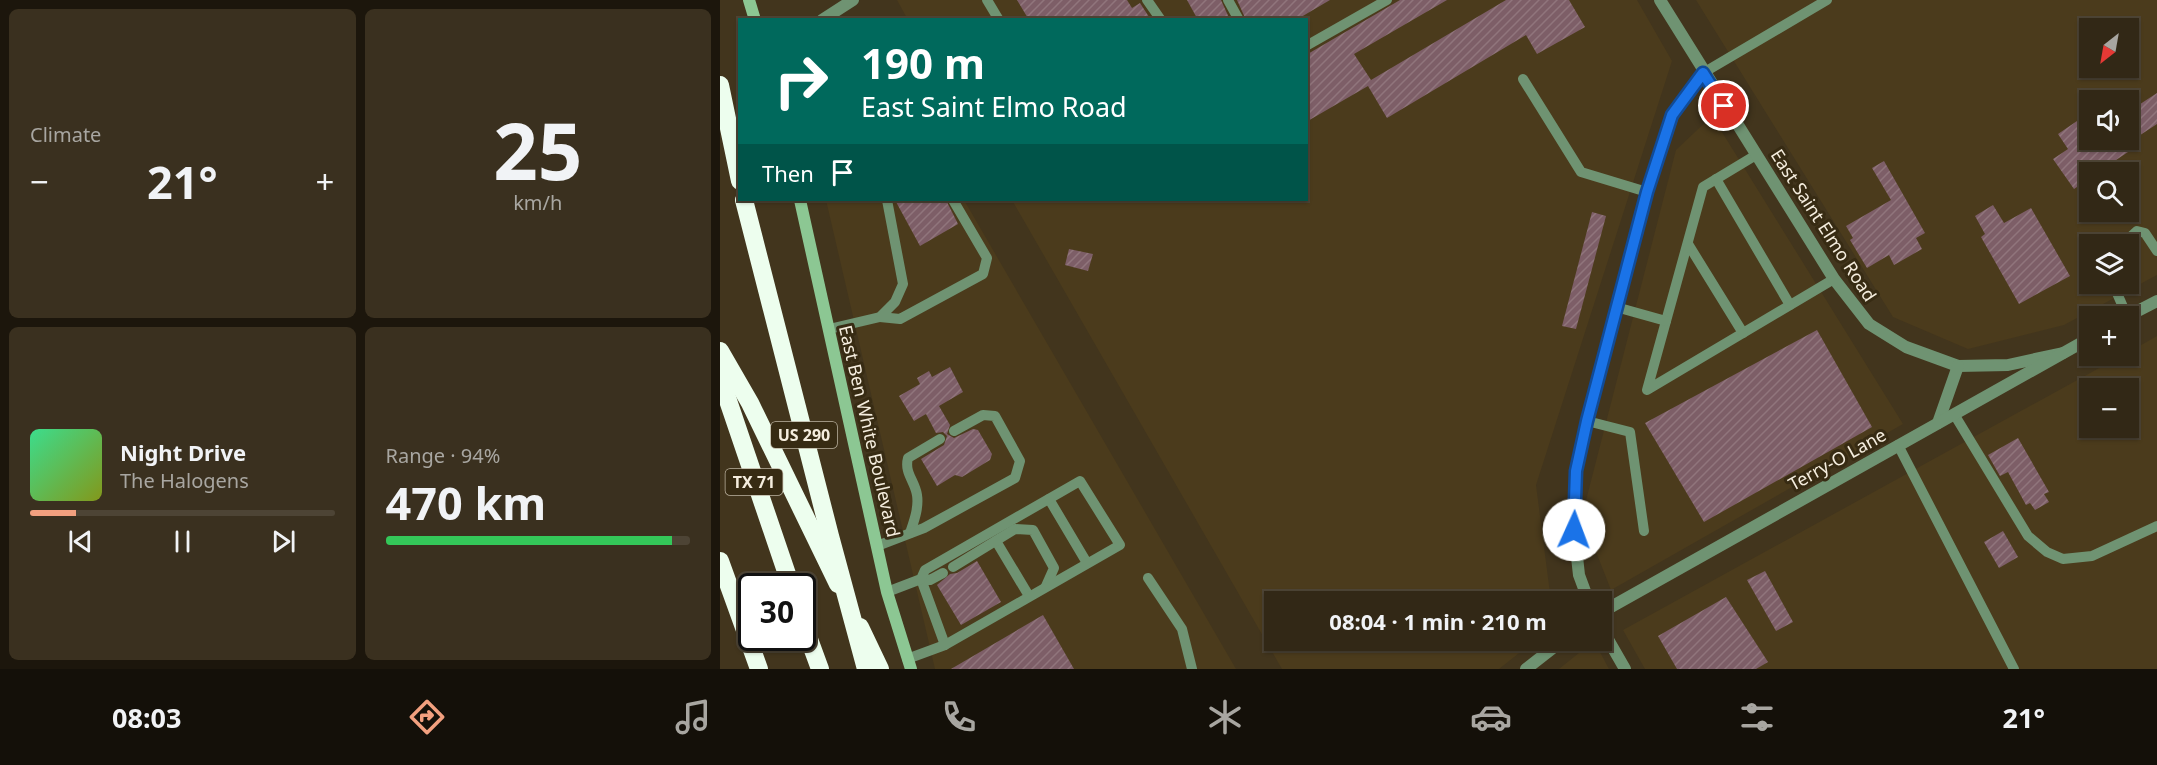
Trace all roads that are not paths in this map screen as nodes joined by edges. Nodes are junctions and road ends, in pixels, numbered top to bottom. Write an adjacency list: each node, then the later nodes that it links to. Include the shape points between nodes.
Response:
1 (749, 0): 10 (main road)
2 (853, 0): 9 (street)
3 (987, 0): 11 (lane)
4 (1147, 0): 12 (lane)
5 (1228, 0): 13 (lane)
6 (1387, 0): 14 (lane)
7 (1660, 0): 15 (street, East Saint Elmo Road)
8 (1827, 0): 15 (lane)
9 (842, 14)
10 (754, 18)
11 (998, 18)
12 (1160, 18)
13 (1238, 18)
14 (1308, 45)
15 (1703, 73): 20 (street, East Saint Elmo Road); 23 (street, via 1672,115)
16 (1523, 79): 23 (lane, via 1581,172)
17 (720, 85): 19 (highway)
18 (720, 124): 19 (highway)
19 (732, 151): 21 (highway)
20 (1756, 154): 22 (lane); 31 (street, East Saint Elmo Road)
21 (738, 174)
22 (1716, 179): 29 (lane, via 1704,187); 33 (lane)
23 (1647, 192): 34 (street)
24 (744, 201): 76 (highway, US 290, bridge)
25 (800, 201): 38 (main road, East Ben White Boulevard)
26 (886, 201): 36 (lane, via 903,284 895,302)
27 (953, 201): 36 (lane, via 987,258 983,273 900,319)
28 (2134, 234): 30 (lane, via 2145,233)
29 (1688, 244): 37 (lane); 39 (lane)
30 (2157, 251)
31 (1834, 279): 33 (lane); 43 (street, East Saint Elmo Road, via 1869,324 1905,347)
32 (2157, 301): 35 (street)
33 (1790, 305): 39 (lane)
34 (1616, 307): 37 (lane); 46 (street)
35 (2139, 310)
36 (880, 317): 38 (lane)
37 (1666, 321): 39 (lane, via 1647,390)
38 (829, 329): 56 (main road, East Ben White Boulevard)
39 (1743, 333)
40 (2079, 344): 42 (street, Terry-O Lane)
41 (720, 351): 77 (highway, via 750,403)
42 (2063, 353): 43 (street, East Saint Elmo Road, via 2008,365); 45 (street, Terry-O Lane)
43 (1958, 366): 47 (street)
44 (720, 377): 60 (highway, TX 71)
45 (1954, 414): 47 (street, Terry-O Lane); 52 (lane, via 2028,536 2047,552 2063,559 2092,556)
46 (1587, 421): 53 (lane, via 1630,432); 65 (street, via 1576,471 1574,530 1579,575)
47 (1938, 423): 50 (street, Terry-O Lane)
48 (954, 431): 54 (lane, via 983,415 995,416 1020,461 1015,478)
49 (940, 439): 54 (lane, via 908,459 905,468 917,494)
50 (1898, 445): 68 (street, Terry-O Lane); 81 (lane)
51 (1049, 499): 58 (lane); 58 (lane, via 1080,481 1120,545); 63 (lane, via 925,570)
52 (2157, 526)
53 (1644, 531)
54 (910, 533): 56 (lane)
55 (996, 541): 59 (lane); 64 (lane, via 1015,529 1032,530 1054,568); 67 (lane)
56 (877, 546): 66 (main road, East Ben White Boulevard)
57 (720, 561): 74 (highway)
58 (1087, 563): 64 (lane)
59 (953, 567)
60 (787, 573)
61 (942, 573): 63 (lane, via 930,580)
62 (1148, 578): 78 (lane, via 1182,629)
63 (921, 579): 66 (lane); 69 (lane)
64 (1046, 586): 67 (lane)
65 (1585, 591)
66 (887, 592): 73 (main road, East Ben White Boulevard)
67 (1029, 596): 69 (lane)
68 (1612, 606)
69 (945, 645): 73 (lane)
70 (1612, 646): 80 (street)
71 (813, 651): 75 (highway)
72 (1549, 651): 79 (street)
73 (909, 664)
74 (759, 669)
75 (820, 669)
76 (866, 669)
77 (880, 669)
78 (1192, 669)
79 (1526, 669)
80 (1625, 669)
81 (2014, 669)

